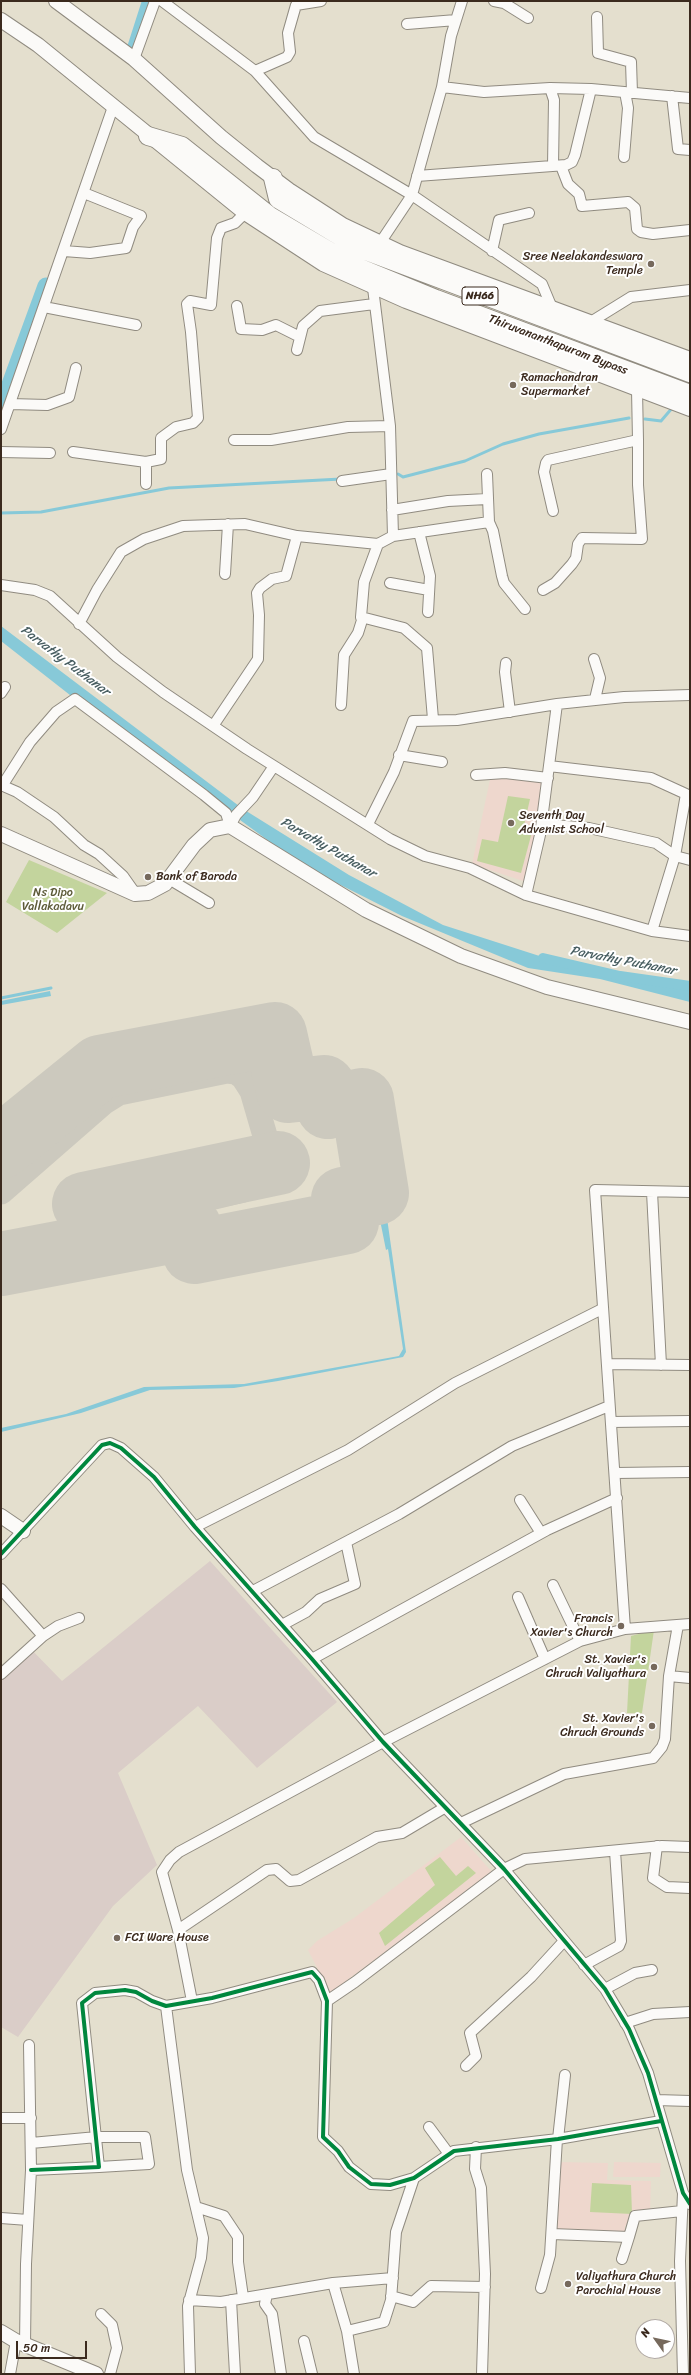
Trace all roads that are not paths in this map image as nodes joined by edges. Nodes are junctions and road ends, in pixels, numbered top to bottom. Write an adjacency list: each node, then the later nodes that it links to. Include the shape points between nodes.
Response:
1 (56, 1): 12 (street)
2 (155, 1): 12 (street)
3 (162, 1): 13 (street)
4 (322, 1): 13 (street, via 296,5 288,33 290,52 287,57)
5 (462, 1): 10 (street)
6 (494, 1): 8 (street, via 504,3)
7 (597, 17): 17 (street, via 598,53 631,62)
8 (528, 18)
9 (1, 20): 20 (street, Thiruvananthapuram Bypass, via 38,45)
10 (456, 20): 11 (street); 14 (street)
11 (407, 24)
12 (134, 59): 26 (street, via 221,137)
13 (255, 71): 28 (street, via 314,137)
14 (442, 87): 15 (street, via 484,92); 25 (street)
15 (550, 88): 16 (street); 24 (street, via 554,100)
16 (591, 89): 17 (street); 24 (street, via 572,162)
17 (629, 92): 18 (street); 23 (street)
18 (672, 96): 19 (street); 22 (street, via 678,149)
19 (690, 98)
20 (113, 107): 21 (street, Thiruvananthapuram Bypass); 27 (street)
21 (148, 136): 29 (street, Thiruvananthapuram Bypass); 49 (highway, Thiruvananthapuram Bypass / NH66, via 182,146 270,216 353,265 436,299)
22 (690, 150)
23 (624, 157)
24 (557, 166): 25 (street); 31 (street, via 568,184 579,194 582,206 628,202 635,208 637,230 641,232 653,234)
25 (418, 176): 28 (street)
26 (273, 178): 32 (street, via 343,225); 47 (highway, Thiruvananthapuram Bypass / NH66, via 278,199 361,250)
27 (84, 193): 33 (street); 33 (street, via 141,216 126,248 90,253)
28 (412, 195): 32 (street); 34 (street)
29 (245, 213): 35 (street, Thiruvananthapuram Bypass, via 323,264); 59 (street, via 235,223 221,228 217,238 211,305 190,301 187,304 198,418 193,423 176,427 162,438 161,459)
30 (529, 213): 34 (street, via 499,220)
31 (690, 230)
32 (380, 243): 40 (street)
33 (64, 251): 39 (street)
34 (492, 251): 40 (street, via 542,284)
35 (373, 288): 37 (street); 48 (street, Thiruvananthapuram Bypass)
36 (690, 290): 41 (street, via 630,297)
37 (374, 304): 43 (street, via 320,311 303,326); 52 (street)
38 (237, 306): 43 (street, via 241,329 262,330 276,325)
39 (44, 308): 42 (street); 50 (street)
40 (552, 308): 41 (street)
41 (589, 323): 45 (street)
42 (136, 325)
43 (300, 336): 44 (street)
44 (297, 350)
45 (690, 359)
46 (76, 368): 50 (street, via 68,397 47,405)
47 (690, 373)
48 (637, 390): 51 (street, Thiruvananthapuram Bypass); 55 (street)
49 (690, 394)
50 (10, 404): 53 (street)
51 (690, 409)
52 (390, 426): 54 (street, via 348,427 271,440); 60 (street)
53 (1, 429)
54 (234, 440)
55 (638, 440): 66 (street, via 548,460 544,472); 77 (street, via 642,540 582,538 572,564 555,583)
56 (1, 452): 58 (street)
57 (72, 452): 59 (street)
58 (50, 453)
59 (146, 462): 63 (street)
60 (391, 474): 62 (street); 65 (street)
61 (487, 474): 64 (street)
62 (342, 481)
63 (146, 484)
64 (487, 499): 65 (street, via 448,501); 67 (street)
65 (392, 510): 71 (street)
66 (553, 511)
67 (489, 522): 69 (street); 78 (street, via 504,583)
68 (228, 524): 70 (street, via 245,524); 73 (street); 81 (street, via 183,526 144,539 121,552)
69 (419, 532): 71 (street); 76 (street, via 430,576)
70 (297, 536): 72 (street); 90 (street, via 286,576 272,579 257,593 258,659)
71 (393, 536): 72 (street)
72 (378, 544): 80 (street, via 364,582 361,613)
73 (225, 574)
74 (390, 583): 76 (street)
75 (1, 585): 81 (street, via 35,590 50,596)
76 (429, 590): 79 (street)
77 (543, 590)
78 (525, 609)
79 (428, 612)
80 (363, 617): 87 (street, via 358,633 344,655); 89 (street, via 404,628 427,648)
81 (79, 624): 90 (street, via 117,657)
82 (594, 659): 85 (street, via 600,678)
83 (506, 663): 88 (street)
84 (690, 695): 85 (street)
85 (595, 699): 86 (street)
86 (557, 704): 88 (street); 94 (street)
87 (341, 705)
88 (510, 712): 89 (street, via 457,720)
89 (433, 719): 91 (street, via 413,721)
90 (212, 726): 93 (street)
91 (399, 755): 92 (street); 99 (street, via 394,772)
92 (442, 762)
93 (274, 766): 99 (street); 101 (street)
94 (549, 766): 96 (street); 98 (street, via 651,778)
95 (476, 775): 96 (street, via 505,774)
96 (548, 778): 100 (street)
97 (2, 786): 101 (street, via 30,742 56,712 75,699 226,813); 106 (street, via 16,792 54,817 84,845 114,867)
98 (688, 795): 103 (street)
99 (368, 824): 107 (street, via 390,839 425,856 470,868)
100 (542, 824): 103 (street, via 589,828 656,843); 107 (street)
101 (230, 826): 105 (street, via 210,830 194,845); 111 (street, via 366,910 461,956 547,987)
102 (1, 834): 106 (street)
103 (675, 856): 104 (street); 109 (street)
104 (690, 860)
105 (169, 879): 106 (street, via 148,893); 108 (street)
106 (135, 894)
107 (526, 895): 109 (street)
108 (208, 903)
109 (652, 931): 110 (street)
110 (690, 936)
111 (690, 1022)
112 (652, 1192): 113 (street); 114 (street, via 595,1190); 116 (street)
113 (690, 1192)
114 (602, 1309): 115 (street); 126 (street, via 456,1383 348,1450)
115 (608, 1364): 116 (street); 118 (street)
116 (661, 1365): 117 (street)
117 (690, 1365)
118 (609, 1406): 120 (street); 129 (street, via 512,1446 399,1514)
119 (690, 1421): 120 (street)
120 (611, 1422): 122 (street)
121 (690, 1472): 122 (street)
122 (616, 1473): 123 (street)
123 (617, 1498): 128 (street); 139 (street)
124 (520, 1500): 128 (street)
125 (1, 1516): 127 (street)
126 (195, 1527): 127 (street, via 154,1477 121,1448 110,1443 102,1445 89,1457); 133 (street)
127 (23, 1530): 130 (street)
128 (542, 1533): 142 (street)
129 (346, 1542): 133 (street); 137 (street, via 355,1584 320,1599 306,1612)
130 (1, 1554)
131 (553, 1585): 141 (street)
132 (1, 1589): 140 (street)
133 (253, 1591): 137 (street)
134 (518, 1597): 143 (street)
135 (79, 1618): 140 (street, via 58,1626)
136 (690, 1624): 138 (street)
137 (282, 1625): 142 (street)
138 (678, 1625): 139 (street); 145 (street)
139 (625, 1629): 141 (street)
140 (43, 1636): 144 (street)
141 (580, 1641): 143 (street)
142 (312, 1659): 147 (street)
143 (545, 1659): 147 (street)
144 (1, 1674)
145 (669, 1676): 146 (street); 149 (street, via 665,1739 653,1758 564,1774)
146 (690, 1678)
147 (383, 1742): 148 (street); 155 (street, via 179,1852 170,1860 162,1872)
148 (444, 1808): 149 (street); 155 (street, via 402,1833 377,1837 299,1880 290,1881 276,1870 267,1870)
149 (461, 1823): 153 (street)
150 (657, 1846): 151 (street); 152 (street); 154 (street, via 653,1878 666,1887)
151 (690, 1847)
152 (615, 1851): 153 (street, via 525,1859); 157 (street, via 621,1941 618,1946)
153 (504, 1869): 156 (street); 161 (street)
154 (690, 1888)
155 (178, 1930): 160 (street)
156 (564, 1941): 157 (street); 166 (street, via 531,1977 470,2033 476,2056)
157 (584, 1965): 159 (street)
158 (652, 1970): 159 (street, via 635,1974)
159 (605, 1989): 164 (street)
160 (192, 2001): 161 (street, via 312,1972 319,1980); 162 (street)
161 (327, 2001): 181 (street, via 323,2138 338,2151 350,2167 371,2184 390,2185)
162 (166, 2006): 174 (street, via 152,2002 136,1992 125,1990 95,1993 82,2003); 184 (street, via 187,2170)
163 (690, 2012): 164 (street, via 653,2014)
164 (625, 2022): 168 (street, via 648,2073)
165 (30, 2045): 171 (street)
166 (466, 2066)
167 (565, 2075): 175 (street)
168 (656, 2100): 169 (street); 172 (street)
169 (690, 2101)
170 (1, 2118): 171 (street)
171 (31, 2118): 176 (street)
172 (661, 2121): 175 (street); 182 (street)
173 (429, 2127): 178 (street)
174 (97, 2137): 176 (street); 179 (street); 179 (street, via 144,2136 149,2164)
175 (558, 2139): 177 (street); 188 (street)
176 (31, 2143): 180 (street)
177 (476, 2147): 178 (street); 193 (street, via 476,2169 481,2188)
178 (449, 2154): 181 (street)
179 (99, 2167): 180 (street)
180 (31, 2170): 187 (street)
181 (414, 2178): 191 (street, via 396,2232)
182 (683, 2193): 183 (street); 185 (street)
183 (690, 2204)
184 (196, 2207): 197 (street, via 224,2216 238,2237 238,2262); 198 (street, via 202,2238 201,2258)
185 (682, 2211): 189 (street, via 635,2216); 214 (street, via 680,2261)
186 (1, 2218): 187 (street)
187 (28, 2220): 204 (street)
188 (552, 2234): 189 (street); 194 (street, via 550,2255)
189 (629, 2237): 190 (street)
190 (622, 2259)
191 (393, 2278): 192 (street); 196 (street)
192 (333, 2283): 195 (street); 201 (street)
193 (485, 2287): 196 (street, via 431,2286 413,2302); 213 (street)
194 (541, 2288)
195 (267, 2294): 197 (street); 210 (street, via 265,2304 272,2314)
196 (391, 2296): 201 (street, via 384,2322)
197 (243, 2298): 199 (street)
198 (189, 2300): 199 (street, via 212,2303); 208 (street)
199 (231, 2300): 209 (street)
200 (101, 2314): 207 (street, via 112,2325 117,2348)
201 (347, 2331): 212 (street)
202 (1, 2332): 204 (street)
203 (304, 2341): 211 (street)
204 (20, 2343): 205 (street); 206 (street)
205 (10, 2374)
206 (96, 2374)
207 (110, 2374)
208 (190, 2374)
209 (235, 2374)
210 (281, 2374)
211 (312, 2374)
212 (354, 2374)
213 (482, 2374)
214 (683, 2374)

